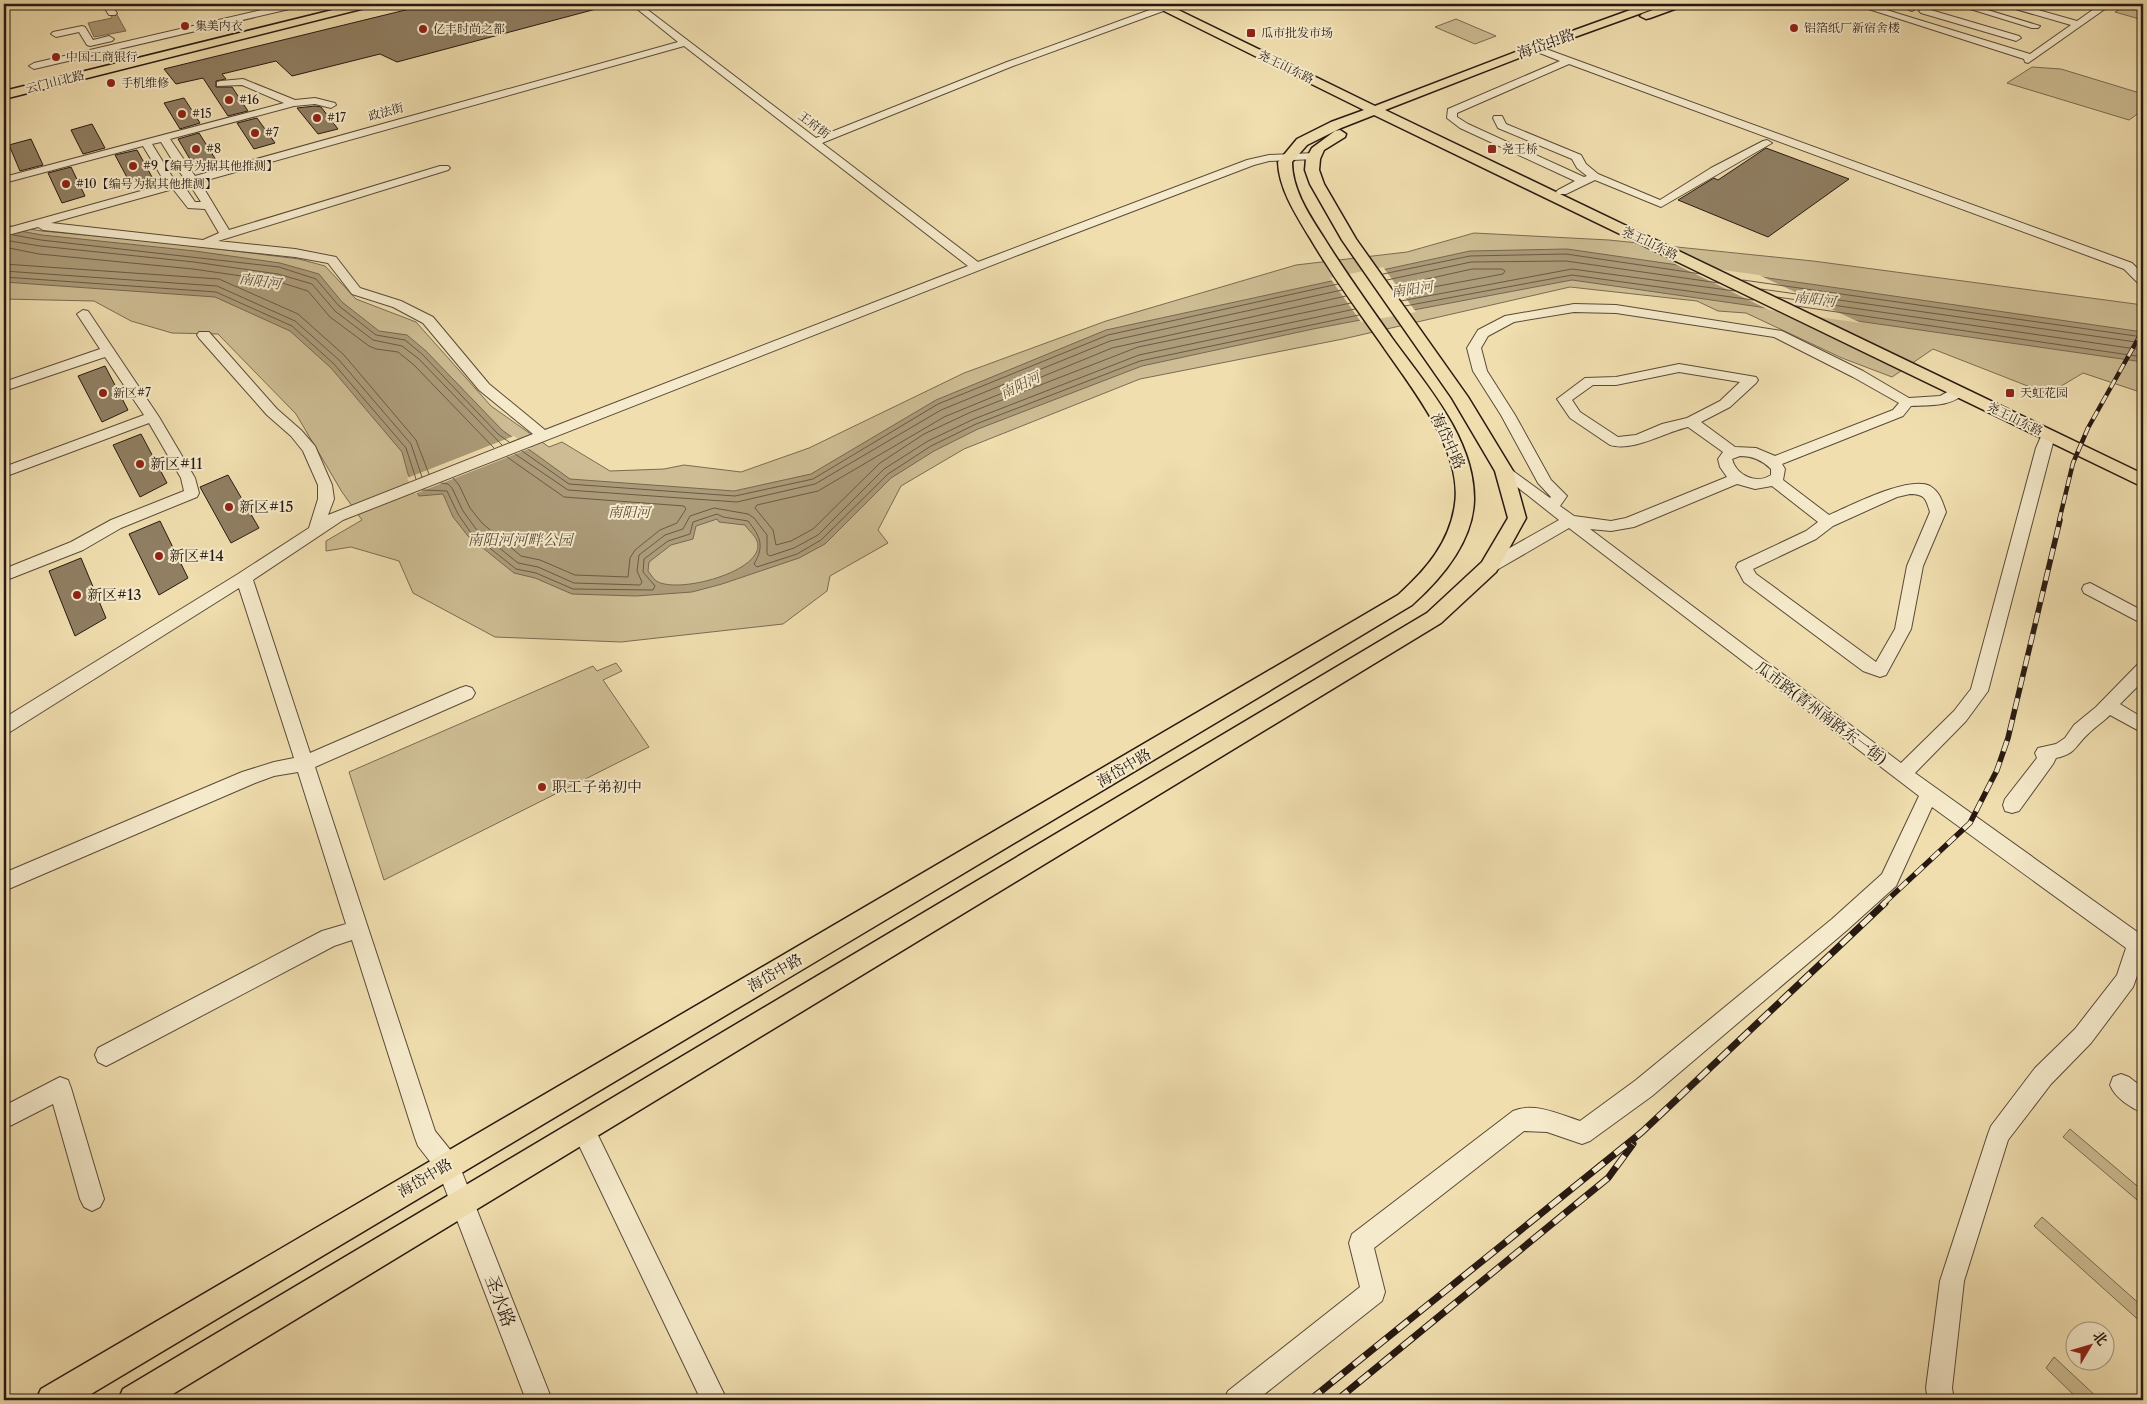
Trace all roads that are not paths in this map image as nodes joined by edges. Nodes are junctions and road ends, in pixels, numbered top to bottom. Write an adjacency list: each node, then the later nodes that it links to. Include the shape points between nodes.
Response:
1 (106, 4): 17 (street)
2 (298, 4): 21 (street)
3 (348, 4): 32 (main road, 云门山北路)
4 (369, 4): 35 (main road, 云门山北路)
5 (635, 4): 26 (street, 王府街)
6 (1169, 4): 38 (main road, 尧王山东路); 42 (street)
7 (1657, 4): 27 (main road, 海岱中路)
8 (1679, 4): 28 (main road, 海岱中路)
9 (1858, 4): 20 (street)
10 (1900, 4): 15 (street)
11 (1941, 4): 16 (street)
12 (1959, 4): 23 (street)
13 (2008, 4): 22 (street)
14 (2107, 4): 22 (street)
15 (1912, 8)
16 (1924, 12): 20 (street); 25 (street)
17 (112, 13)
18 (206, 15): 21 (street)
19 (192, 18): 24 (street, via 90,43 82,28)
20 (1908, 19): 22 (street, via 2030,59)
21 (213, 24): 29 (street)
22 (2077, 24)
23 (2035, 26)
24 (56, 34)
25 (2016, 38)
26 (684, 43): 42 (street, 王府街); 49 (street, 政法街)
27 (1535, 48): 28 (street); 38 (main road, 海岱中路)
28 (1547, 53): 30 (street); 38 (main road, 海岱中路)
29 (61, 60): 31 (street); 32 (street)
30 (1568, 61): 47 (street, via 1452,110 1452,118); 58 (street, via 2128,266)
31 (34, 66)
32 (70, 72): 34 (main road, 云门山北路)
33 (220, 84): 36 (street, via 243,82)
34 (4, 88)
35 (4, 95)
36 (294, 103): 37 (street, via 315,101); 40 (street)
37 (331, 105)
38 (1385, 111): 44 (main road, 海岱中路, via 1315,135); 45 (main road, 海岱中路, via 1330,139); 51 (main road, 尧王山东路)
39 (1498, 118): 47 (street, via 1502,126 1577,157)
40 (164, 138): 41 (street); 49 (street)
41 (146, 142): 48 (street); 50 (street)
42 (815, 142): 57 (street, 王府街)
43 (1767, 143): 47 (street, via 1715,170 1661,204)
44 (1288, 156): 45 (street); 57 (street, via 1251,162); 104 (main road, 海岱中路, via 1284,167 1290,187 1325,252 1430,403 1464,475 1465,501 1454,540 1426,582 1405,600 1140,759)
45 (1315, 156): 73 (main road, 海岱中路, via 1312,170 1317,184 1349,240 1460,397)
46 (444, 168): 55 (street)
47 (1589, 178): 51 (street)
48 (4, 180)
49 (192, 180): 50 (street, 政法街); 52 (street)
50 (173, 185): 52 (street, via 192,206); 53 (street, 政法街)
51 (1565, 196): 62 (main road, 尧王山东路)
52 (208, 205): 55 (street)
53 (33, 225): 54 (street); 56 (street)
54 (6, 228)
55 (226, 235): 56 (street)
56 (201, 243): 69 (street, via 332,260 356,291 397,304 428,320 484,387)
57 (977, 267): 69 (street)
58 (2143, 281)
59 (83, 314): 61 (street)
60 (204, 335): 81 (street, via 272,412 310,449 325,485 326,499)
61 (108, 351): 63 (street); 66 (street)
62 (1936, 376): 64 (main road, 尧王山东路); 72 (main road, 尧王山东路)
63 (4, 387)
64 (1958, 392): 65 (street, via 1943,400); 68 (main road, 尧王山东路)
65 (1907, 402): 71 (street, via 1898,413); 78 (street, via 1777,334 1616,309 1574,308 1510,319 1483,333 1474,348 1480,371 1545,483 1559,496)
66 (152, 418): 74 (street); 83 (street, via 188,478 192,493 116,524 77,546)
67 (1692, 422): 67 (street, via 1725,404 1751,380 1679,368 1616,381 1590,381 1564,399 1575,415 1615,442 1639,439); 70 (street)
68 (2048, 435): 77 (main road, 尧王山东路); 93 (street, via 1979,691 1960,716)
69 (536, 438): 81 (street, via 338,516)
70 (1732, 452): 71 (street, via 1755,452); 75 (street, via 1725,459 1725,464)
71 (1774, 462): 76 (street, via 1779,473)
72 (2143, 470)
73 (1504, 471): 78 (street, 瓜市路(青州南路东一街)); 82 (main road, 海岱中路, via 1516,518)
74 (4, 472)
75 (1737, 478): 76 (street, via 1755,483); 79 (street, via 1629,523 1611,526)
76 (1775, 481): 80 (street)
77 (2143, 481)
78 (1552, 507): 79 (street, 瓜市路(青州南路东一街))
79 (1569, 521): 82 (street); 93 (street, 瓜市路(青州南路东一街))
80 (1828, 522): 80 (street, via 1893,493 1924,489 1933,496 1938,512 1915,566 1903,629 1880,670 1869,666 1750,578 1744,567 1812,535)
81 (316, 530): 84 (street)
82 (1489, 567): 103 (main road, 海岱中路, via 1434,618)
83 (4, 575)
84 (244, 578): 90 (street); 92 (street, 圣水路)
85 (2090, 589): 86 (street)
86 (2143, 618)
87 (2143, 670): 89 (street)
88 (466, 693): 92 (street)
89 (2109, 706): 91 (street); 95 (street, via 2080,730 2071,743 2060,750 2044,753 2047,759)
90 (4, 726)
91 (2143, 726)
92 (304, 764): 96 (street, via 249,777); 97 (street, 圣水路)
93 (1902, 774): 94 (street, 瓜市路(青州南路东一街))
94 (1929, 794): 98 (street, 瓜市路(青州南路东一街)); 111 (street, via 1889,880 1839,924 1644,1088 1582,1133 1547,1121 1521,1119 1361,1243 1373,1292)
95 (2012, 806)
96 (4, 882)
97 (358, 929): 99 (street, via 329,938); 104 (street, 圣水路, via 426,1138)
98 (2141, 946): 112 (street, via 2126,980 2083,1036 2043,1076 1999,1134 1952,1281)
99 (106, 1056)
100 (2121, 1085): 101 (street)
101 (2143, 1102)
102 (4, 1118): 105 (street, via 60,1088)
103 (583, 1129): 106 (main road, 海岱中路); 110 (street)
104 (448, 1165): 106 (street, 圣水路); 107 (main road, 海岱中路)
105 (92, 1199)
106 (461, 1202): 108 (main road, 海岱中路); 109 (street, 圣水路)
107 (52, 1400)
108 (134, 1400)
109 (539, 1400)
110 (714, 1400)
111 (1237, 1400)
112 (1940, 1400)

